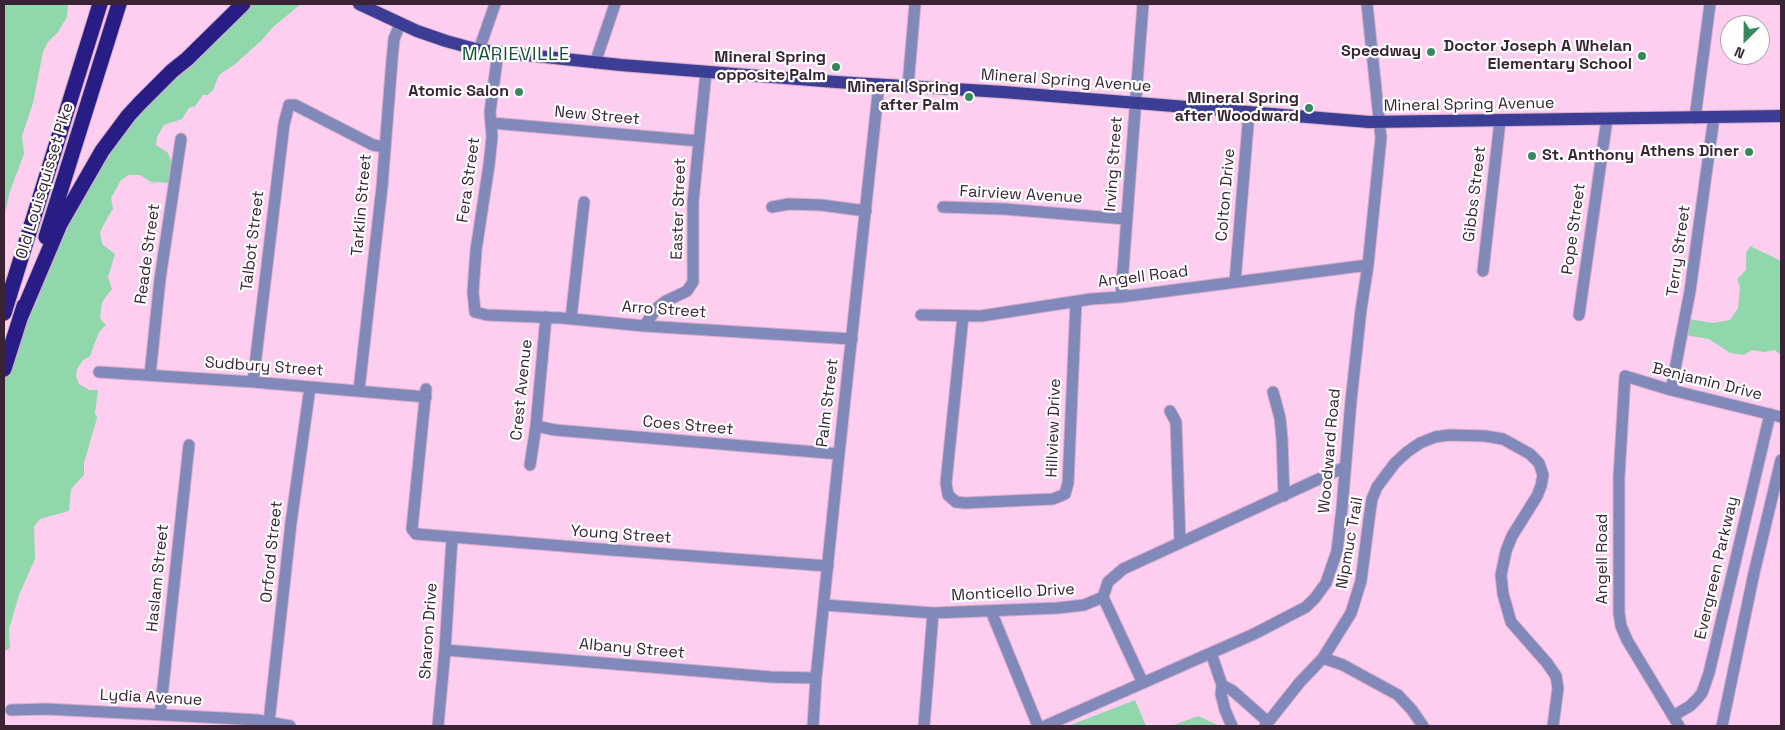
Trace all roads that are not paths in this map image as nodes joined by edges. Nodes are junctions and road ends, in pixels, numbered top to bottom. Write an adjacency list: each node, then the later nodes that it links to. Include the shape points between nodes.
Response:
1 (100, 4): 41 (highway, Old Louisquisset Pike)
2 (118, 4): 44 (highway, Old Louisquisset Pike)
3 (243, 4): 44 (highway, via 140,103 102,151 60,224)
4 (359, 4): 11 (main road, Mineral Spring Avenue)
5 (495, 4): 12 (street)
6 (615, 4): 14 (street)
7 (914, 4): 17 (street)
8 (1143, 4): 18 (street, Irving Street)
9 (1367, 4): 24 (street, Woodward Road)
10 (1710, 4): 22 (street)
11 (400, 24): 12 (main road, Mineral Spring Avenue); 29 (street, Tarklin Street, via 394,40)
12 (479, 50): 13 (main road, Mineral Spring Avenue)
13 (498, 52): 14 (main road, Mineral Spring Avenue); 26 (street, Fera Street, via 490,112)
14 (595, 63): 15 (main road, Mineral Spring Avenue)
15 (706, 72): 16 (main road, Mineral Spring Avenue); 28 (street, Easter Street)
16 (879, 84): 17 (main road, Mineral Spring Avenue); 33 (street, Palm Street)
17 (908, 86): 18 (main road, Mineral Spring Avenue)
18 (1135, 103): 19 (main road, Mineral Spring Avenue); 34 (street, Irving Street)
19 (1249, 112): 24 (main road, Mineral Spring Avenue); 37 (street, Colton Drive)
20 (1781, 116): 21 (main road, Mineral Spring Avenue)
21 (1714, 117): 22 (main road, Mineral Spring Avenue); 59 (street, Terry Street, via 1690,291)
22 (1695, 118): 23 (main road, Mineral Spring Avenue)
23 (1607, 119): 25 (main road, Mineral Spring Avenue); 43 (street, Pope Street)
24 (1379, 120): 25 (main road, Mineral Spring Avenue); 35 (street, Woodward Road)
25 (1500, 121): 36 (street, Gibbs Street)
26 (492, 123): 28 (street, New Street); 40 (street, Fera Street, via 475,256)
27 (181, 139): 53 (street, Reade Street, via 160,279)
28 (698, 141): 48 (street, Easter Street, via 692,212 693,282 687,291 658,307)
29 (384, 147): 56 (street, Talbot Street, via 373,145 289,105 284,124); 58 (street, Tarklin Street)
30 (584, 202): 47 (street)
31 (772, 207): 33 (street, via 821,205)
32 (942, 207): 34 (street, Fairview Avenue, via 1004,208)
33 (866, 210): 49 (street, Palm Street)
34 (1126, 219): 38 (street, Irving Street)
35 (1368, 265): 37 (street, Angell Road); 68 (street, Woodward Road)
36 (1483, 272)
37 (1235, 282): 38 (street, Angell Road)
38 (1121, 297): 39 (street, Angell Road)
39 (1076, 302): 45 (street, Angell Road); 45 (street, Hillview Drive, via 1068,483 1065,494 1053,499 965,503 956,502 948,496 946,483)
40 (475, 312): 46 (street, Arro Street)
41 (4, 313)
42 (921, 315): 45 (street, Angell Road)
43 (1579, 315)
44 (22, 316): 50 (highway, Old Louisquisset Pike)
45 (963, 316)
46 (546, 317): 47 (street, Arro Street); 63 (street, Crest Avenue)
47 (572, 319): 48 (street, Arro Street)
48 (644, 326): 49 (street, Arro Street)
49 (852, 339): 65 (street, Palm Street)
50 (10, 351): 51 (highway, Old Louisquisset Pike); 55 (highway)
51 (4, 369)
52 (100, 372): 53 (street, Sudbury Street)
53 (150, 375): 56 (street, Sudbury Street)
54 (1625, 376): 59 (street, Benjamin Drive); 86 (street, Angell Road, via 1619,477 1618,613 1627,640)
55 (4, 377)
56 (253, 382): 57 (street, Sudbury Street)
57 (310, 387): 58 (street, Sudbury Street); 87 (street, Orford Street, via 291,523)
58 (360, 390): 70 (street, Sudbury Street, via 426,393)
59 (1671, 390): 62 (street, Benjamin Drive)
60 (1273, 392): 69 (street, via 1280,418)
61 (1170, 411): 72 (street, via 1176,422)
62 (1776, 416): 86 (street, Evergreen Parkway, via 1709,673 1697,699)
63 (536, 426): 65 (street, Coes Street); 67 (street, Crest Avenue)
64 (189, 445): 85 (street, Haslam Street)
65 (839, 454): 73 (street, Palm Street)
66 (1781, 460): 99 (street)
67 (530, 465)
68 (1345, 467): 69 (street); 79 (street, Woodward Road, via 1337,551 1326,583 1316,598 1306,607 1262,630)
69 (1284, 496): 72 (street)
70 (413, 532): 71 (street, Young Street)
71 (452, 538): 73 (street, Young Street); 78 (street, Sharon Drive)
72 (1180, 543): 74 (street, via 1123,569 1108,582)
73 (828, 566): 75 (street, Palm Street)
74 (1103, 598): 76 (street, Monticello Drive, via 1084,605); 82 (street)
75 (824, 604): 77 (street, Monticello Drive); 81 (street, Palm Street)
76 (991, 611): 77 (street, Monticello Drive); 93 (street)
77 (934, 613): 92 (street)
78 (445, 650): 81 (street, Albany Street); 90 (street, Sharon Drive)
79 (1210, 653): 82 (street, Woodward Road); 83 (street)
80 (1323, 658): 88 (street, Nipmuc Trail); 96 (street, via 1344,665 1398,695); 97 (street, Nipmuc Trail, via 1357,598 1372,499 1395,463 1420,444 1435,438 1458,435 1504,439 1530,454 1539,463 1543,475 1537,496 1512,536 1501,575 1511,622 1556,676 1558,688)
81 (816, 678): 91 (street, Palm Street)
82 (1143, 683): 94 (street, Woodward Road)
83 (1222, 685): 88 (street, Nipmuc Trail, via 1234,691); 95 (street, via 1221,694)
84 (10, 710): 85 (street, Lydia Avenue)
85 (160, 715): 87 (street, Lydia Avenue)
86 (1673, 716): 98 (street, Angell Road)
87 (270, 722): 89 (street, Lydia Avenue)
88 (1266, 724)
89 (290, 726)
90 (438, 726)
91 (813, 726)
92 (924, 726)
93 (1038, 726)
94 (1045, 726)
95 (1232, 726)
96 (1423, 726)
97 (1553, 726)
98 (1679, 726)
99 (1722, 726)

